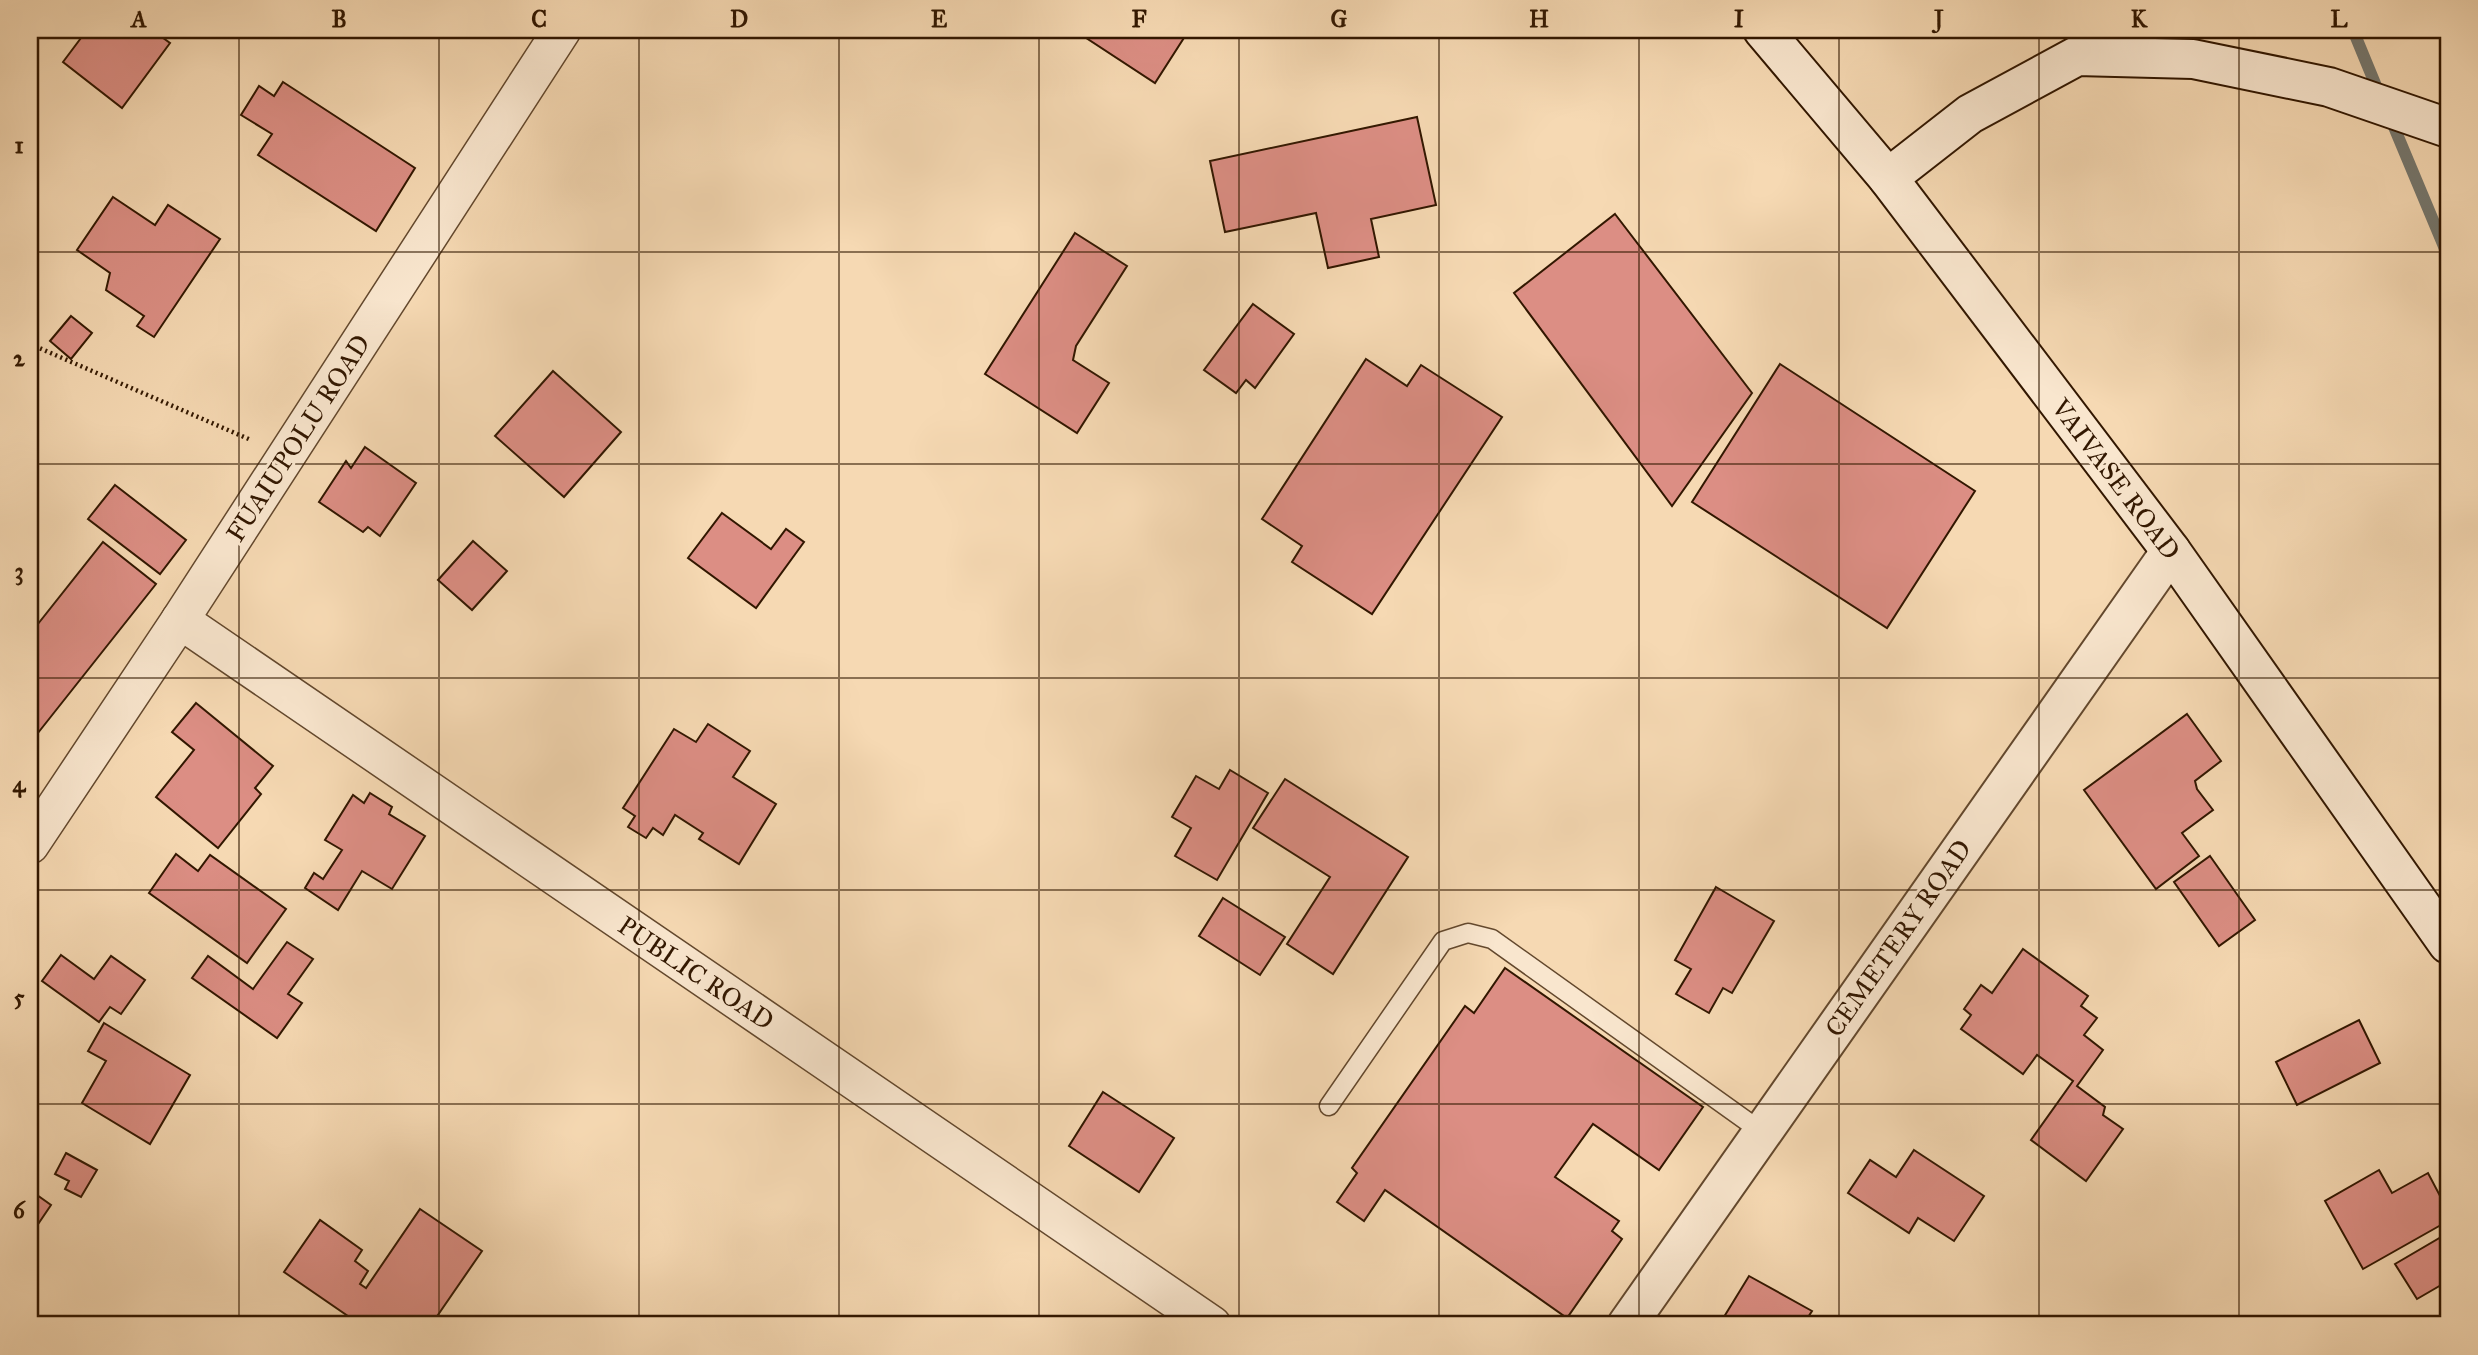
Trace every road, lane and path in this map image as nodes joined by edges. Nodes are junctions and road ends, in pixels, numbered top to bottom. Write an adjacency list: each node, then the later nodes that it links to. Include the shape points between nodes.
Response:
1 (562, 30): 6 (street, FUAIUPOLU ROAD)
2 (1763, 30): 4 (main road, VAIVASE ROAD)
3 (2448, 128): 4 (main road, via 2329,87 2193,59 2077,55 1970,114)
4 (1888, 178): 7 (main road, VAIVASE ROAD)
5 (30, 344): 6 (path)
6 (287, 455): 8 (street, FUAIUPOLU ROAD)
7 (2171, 551): 10 (main road, VAIVASE ROAD); 12 (main road, CEMETERY ROAD)
8 (180, 620): 9 (street, FUAIUPOLU ROAD); 13 (street, PUBLIC ROAD)
9 (30, 845)
10 (2448, 944)
11 (1329, 1106): 12 (lane, via 1443,941 1468,933 1492,939)
12 (1762, 1132): 14 (main road, CEMETERY ROAD)
13 (1212, 1325)
14 (1627, 1325)

